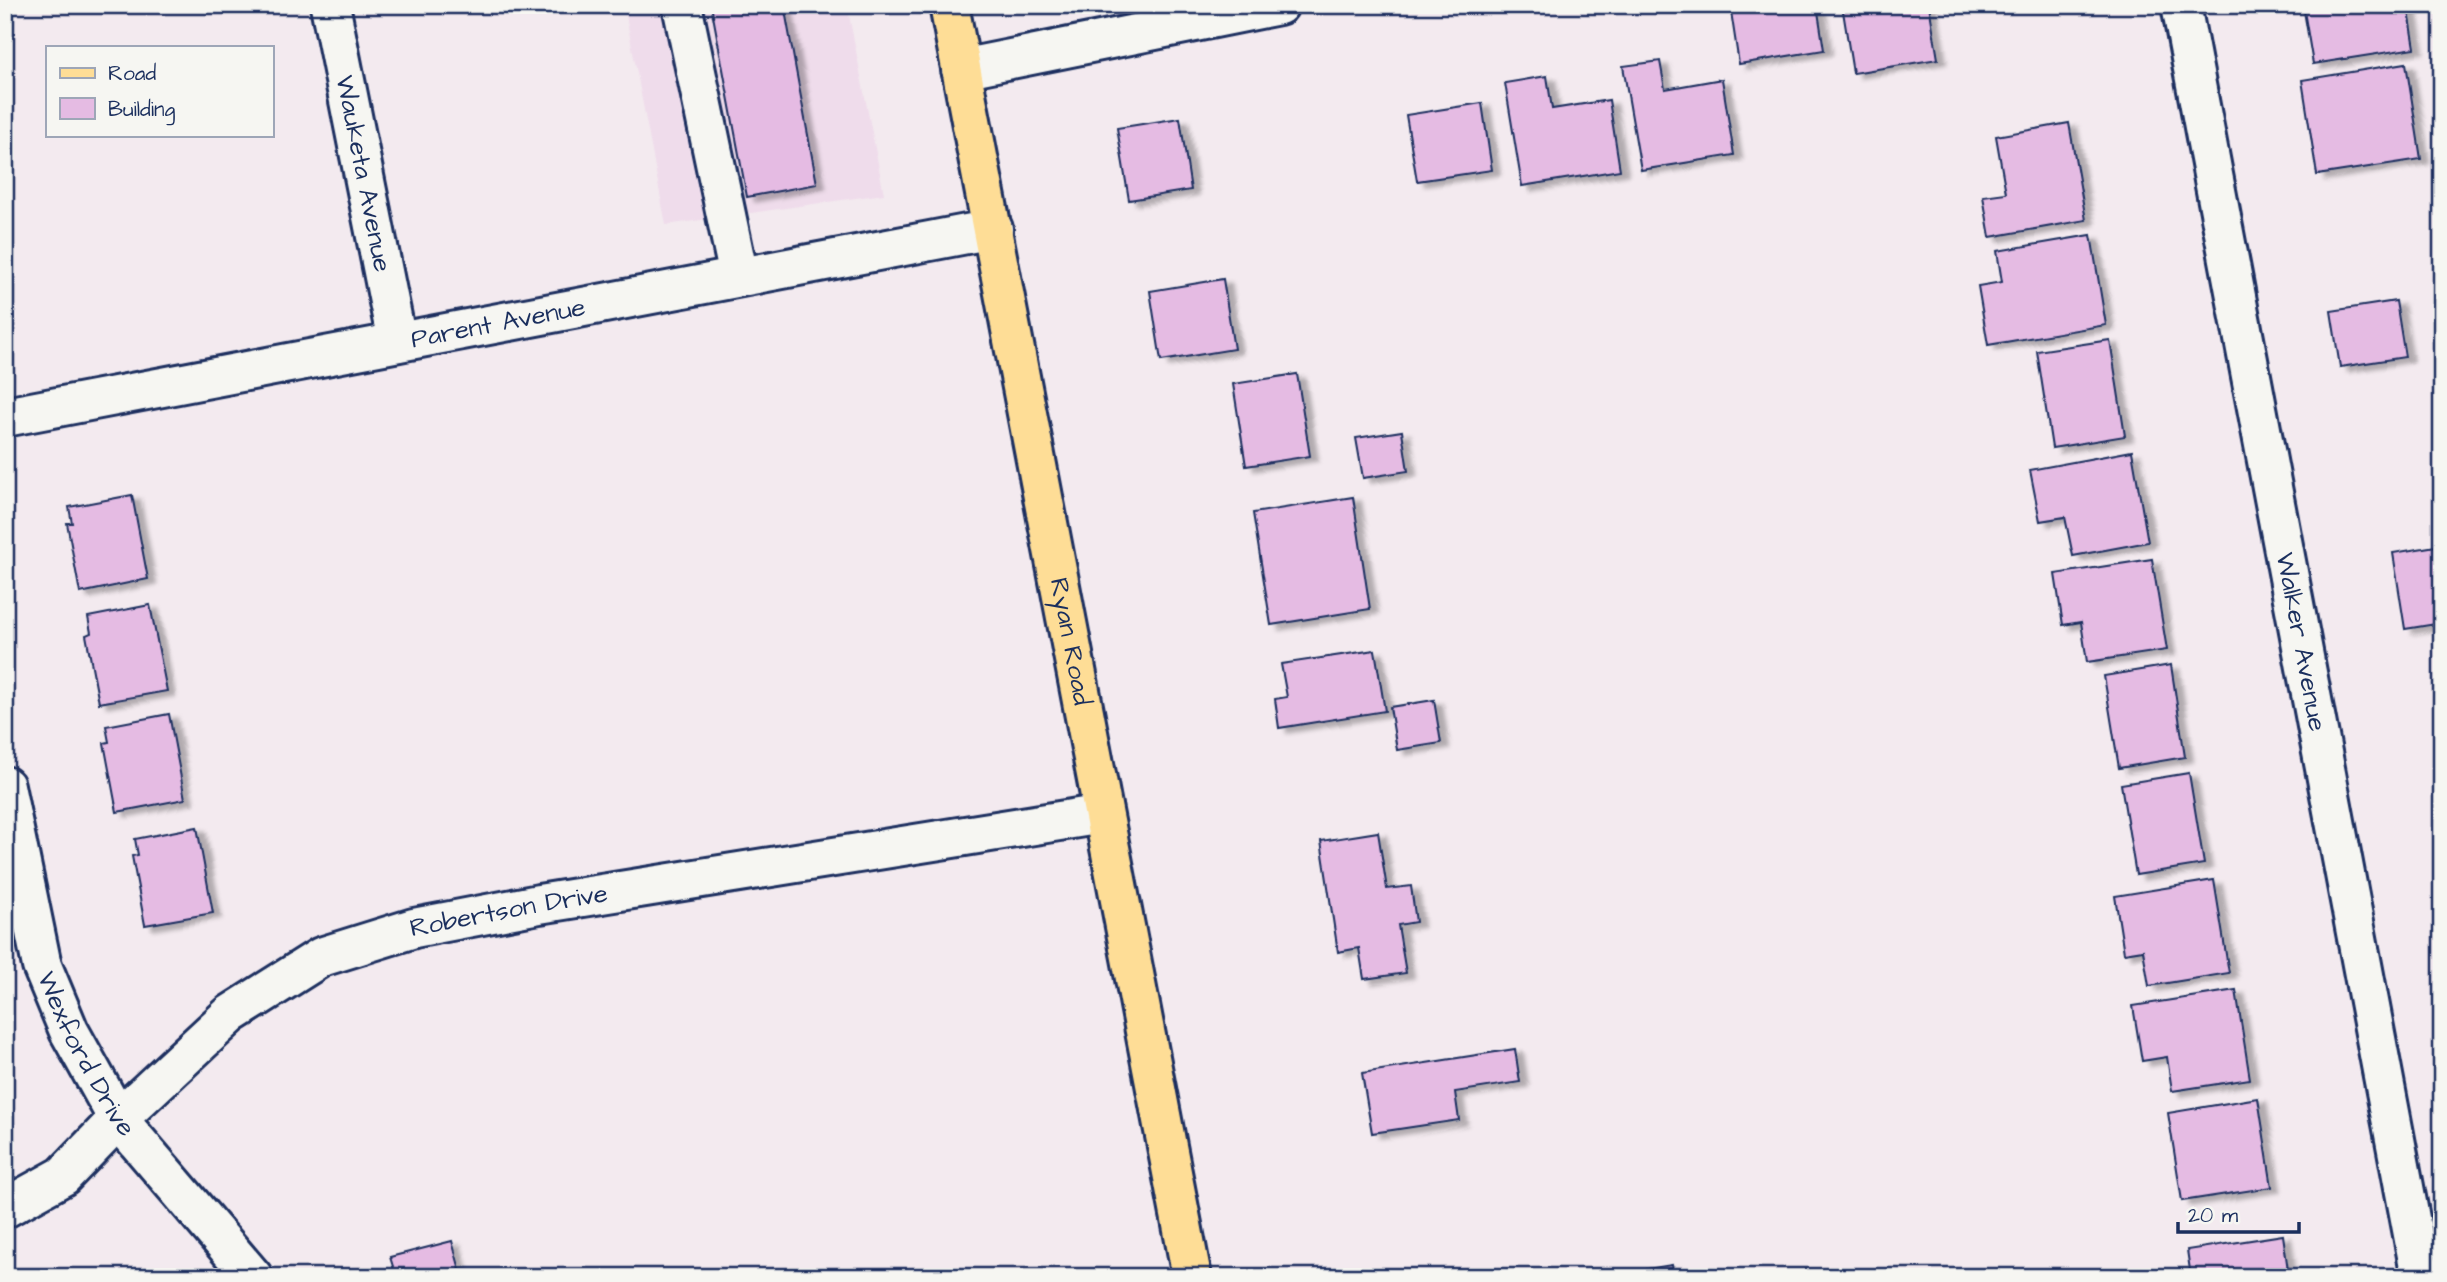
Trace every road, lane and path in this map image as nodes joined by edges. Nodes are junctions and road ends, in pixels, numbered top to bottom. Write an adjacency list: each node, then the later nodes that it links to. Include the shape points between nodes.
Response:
1 (330, 5): 9 (street, Wauketa Avenue)
2 (682, 5): 8 (street)
3 (949, 5): 6 (main road, Ryan Road)
4 (1279, 5): 6 (street)
5 (2181, 5): 17 (street, Walker Avenue)
6 (961, 69): 7 (main road, Ryan Road)
7 (993, 229): 8 (street, Parent Avenue); 12 (main road, Ryan Road)
8 (739, 277): 9 (street, Parent Avenue)
9 (397, 342): 10 (street, Parent Avenue)
10 (5, 417)
11 (5, 786): 13 (street, Wexford Drive, via 42,966 69,1031)
12 (1103, 814): 13 (street, Robertson Drive, via 414,928 321,957 231,1014); 16 (main road, Ryan Road)
13 (118, 1119): 14 (street, Robertson Drive, via 64,1176); 15 (street, Wexford Drive)
14 (5, 1208)
15 (253, 1277)
16 (1192, 1277)
17 (2421, 1277)

